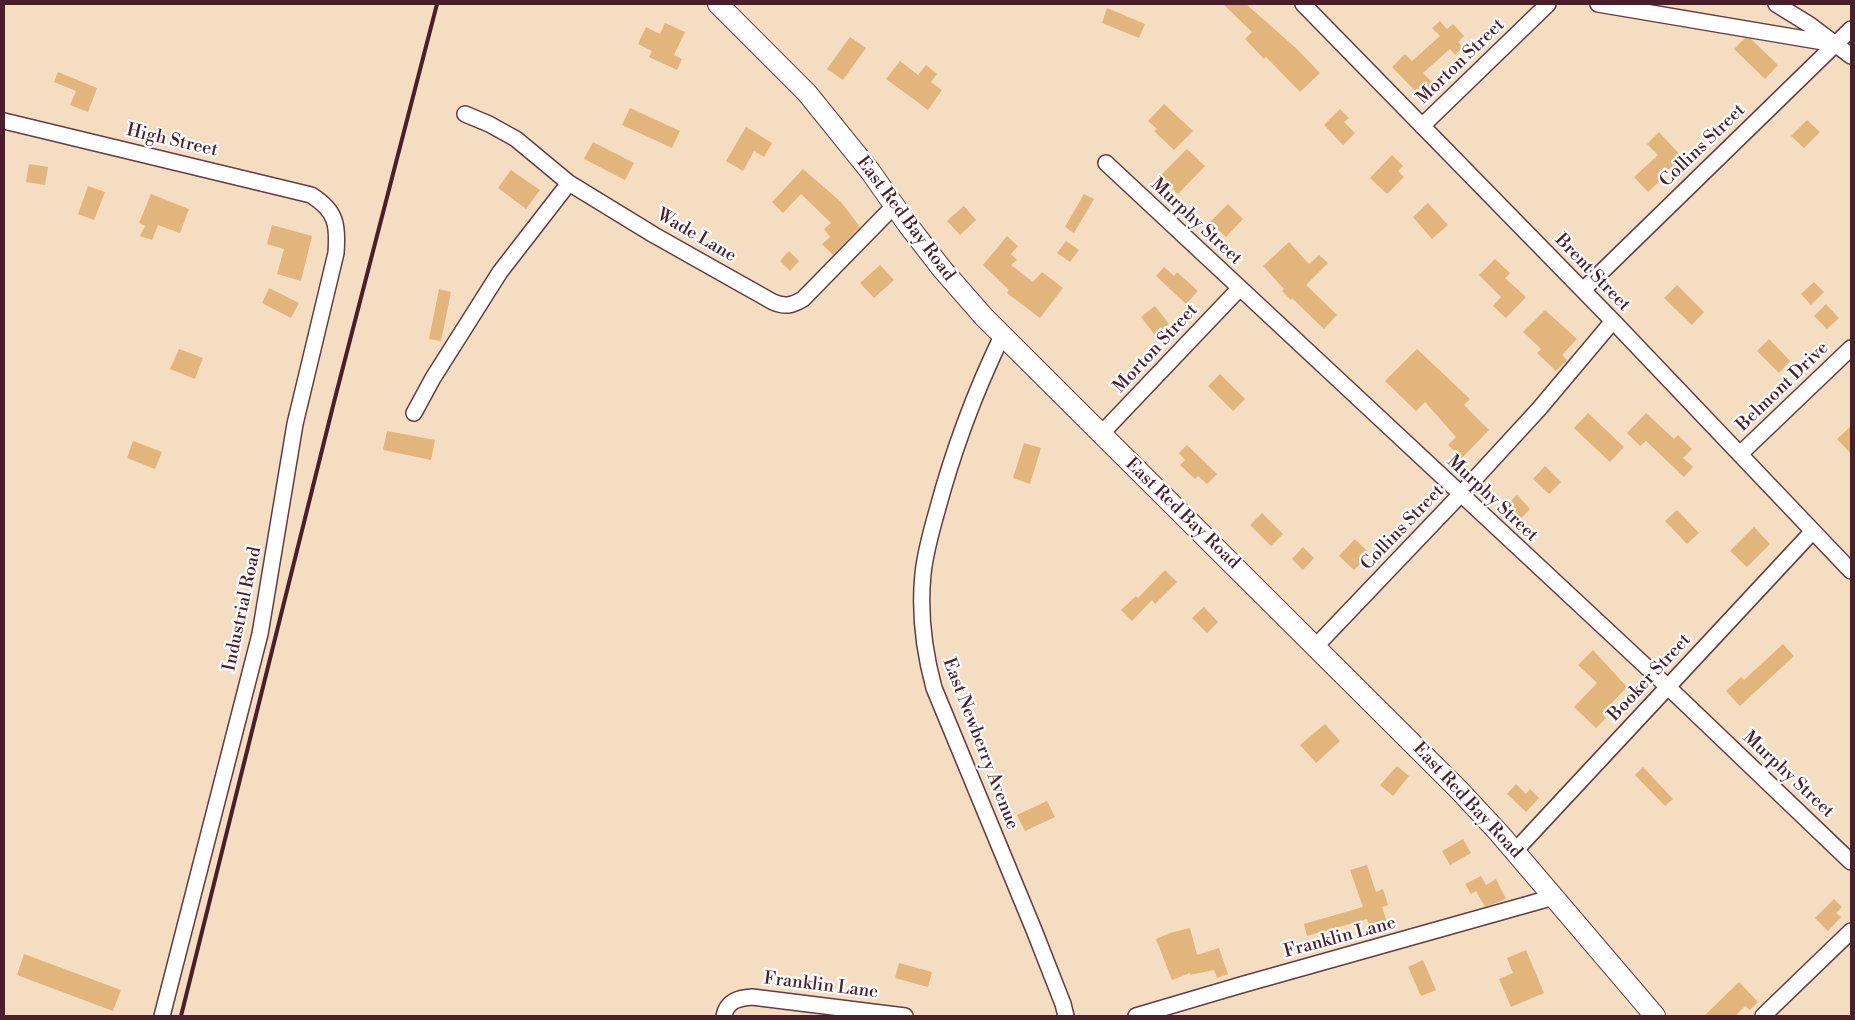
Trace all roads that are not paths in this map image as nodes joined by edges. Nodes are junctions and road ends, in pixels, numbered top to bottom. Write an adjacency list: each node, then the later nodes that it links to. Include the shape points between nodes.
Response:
1 (718, 4): 14 (street, East Red Bay Road, via 807,93)
2 (1303, 4): 11 (street, Brent Street)
3 (1548, 4): 11 (street, Morton Street)
4 (1598, 4): 7 (street)
5 (1776, 4): 7 (street)
6 (1851, 29): 7 (street, Collins Street)
7 (1835, 44): 8 (street); 17 (street, Collins Street)
8 (1851, 56)
9 (465, 114): 13 (street, Wade Lane, via 516,139)
10 (4, 121): 15 (street, High Street, via 279,186 311,196)
11 (1422, 126): 17 (street, Brent Street)
12 (1106, 164): 16 (street, Murphy Street)
13 (569, 183): 14 (street, Wade Lane, via 654,235 784,306 803,299); 21 (street, via 500,272)
14 (894, 206): 19 (street, East Red Bay Road, via 965,296)
15 (328, 208): 33 (street, Industrial Road, via 336,221 336,254 295,424 260,634)
16 (1239, 288): 22 (street, Morton Street); 24 (street, Murphy Street)
17 (1582, 290): 18 (street, Brent Street)
18 (1613, 321): 23 (street, Brent Street); 24 (street, Collins Street, via 1539,409)
19 (1002, 336): 22 (street, East Red Bay Road); 36 (street, East Newberry Avenue, via 986,368 944,485 922,574 922,623 934,688)
20 (1851, 348): 23 (street, Belmont Drive)
21 (414, 413)
22 (1101, 434): 27 (street, East Red Bay Road)
23 (1740, 454): 25 (street, Brent Street)
24 (1460, 495): 27 (street, Collins Street); 28 (street, Murphy Street)
25 (1813, 531): 26 (street, Brent Street); 28 (street, Booker Street)
26 (1851, 571)
27 (1316, 646): 29 (street, East Red Bay Road, via 1460,790)
28 (1668, 687): 29 (street, Booker Street); 30 (street, Murphy Street)
29 (1515, 851): 31 (street, East Red Bay Road)
30 (1851, 862)
31 (1554, 897): 37 (street, Franklin Lane); 38 (street, East Red Bay Road)
32 (1851, 931): 39 (street)
33 (162, 1016)
34 (724, 1016): 35 (street, Franklin Lane, via 734,1001 752,997)
35 (905, 1016)
36 (1066, 1016)
37 (1136, 1016)
38 (1655, 1016)
39 (1763, 1016)

